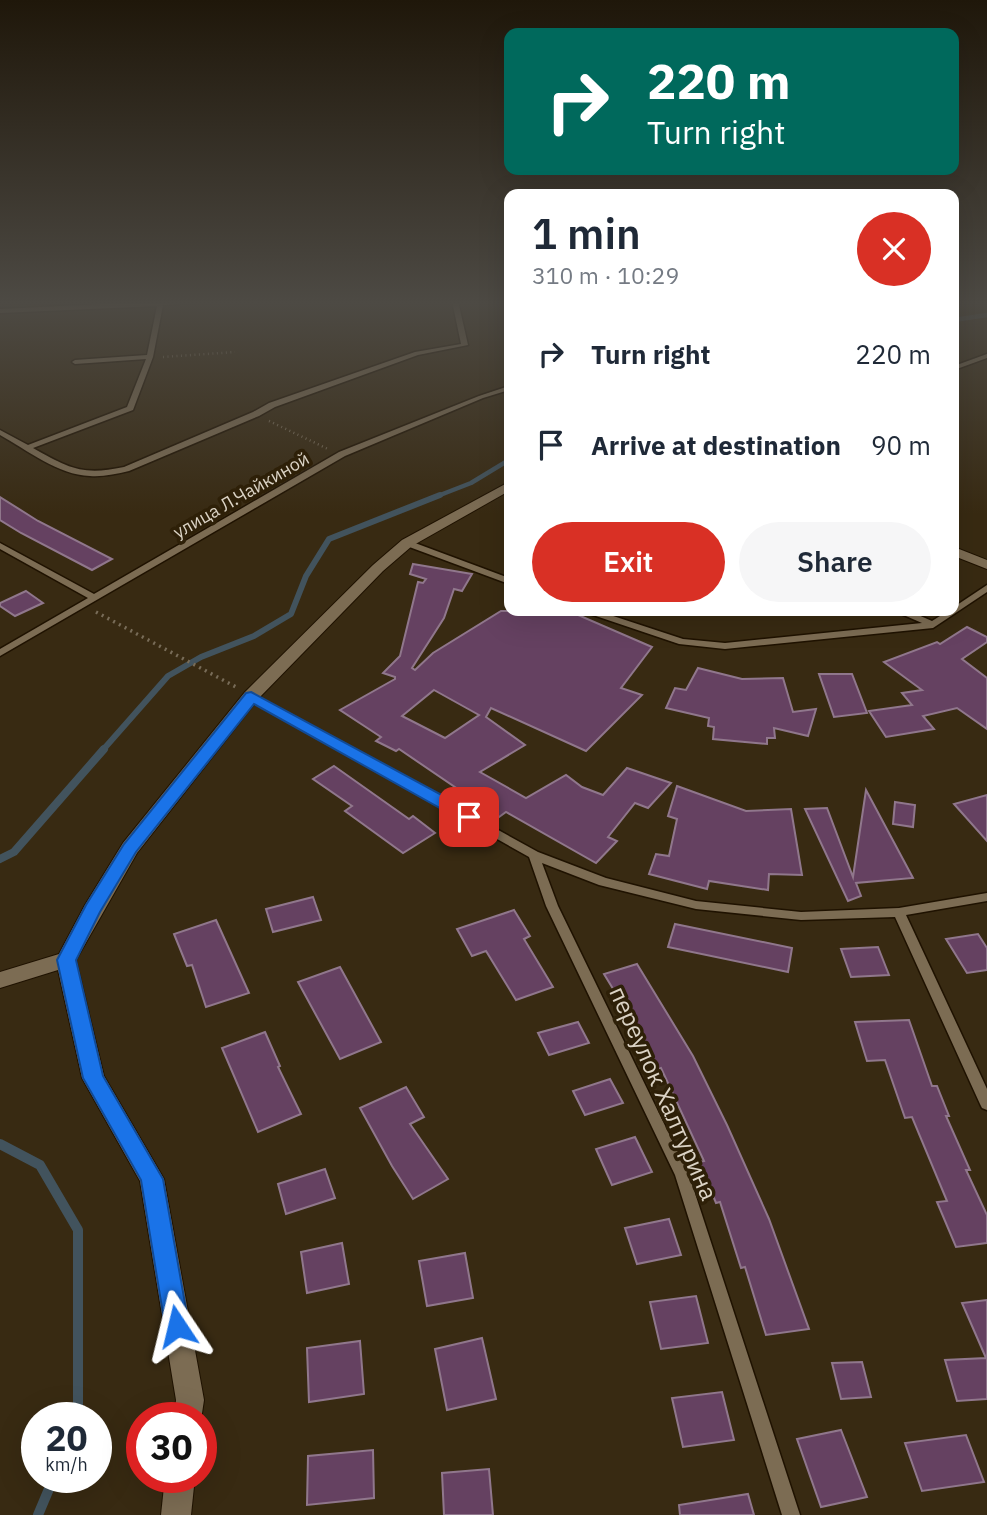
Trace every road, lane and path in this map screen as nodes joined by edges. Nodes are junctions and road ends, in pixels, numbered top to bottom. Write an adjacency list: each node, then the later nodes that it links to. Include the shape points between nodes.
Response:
1 (144, 372): 6 (lane, via 130,408)
2 (365, 372): 4 (lane)
3 (504, 390): 7 (lane, улица Л.Чайкиной)
4 (256, 414): 6 (lane, via 107,474 72,469); 7 (path)
5 (0, 432): 6 (lane)
6 (29, 447)
7 (342, 454): 15 (lane, улица Л.Чайкиной)
8 (504, 489): 9 (street)
9 (407, 542): 13 (lane); 23 (street)
10 (0, 546): 15 (lane)
11 (959, 553): 12 (street)
12 (987, 565)
13 (504, 579)
14 (987, 588): 17 (lane)
15 (94, 598): 16 (lane, улица Л.Чайкиной)
16 (83, 605): 22 (lane, улица Л.Чайкиной); 23 (path)
17 (959, 607)
18 (605, 616): 21 (lane, via 682,642 725,646)
19 (913, 616): 21 (lane)
20 (946, 616): 21 (lane)
21 (933, 625)
22 (0, 653)
23 (251, 696): 24 (lane); 27 (street, via 130,848)
24 (534, 855): 26 (lane, via 603,882 696,905 801,916); 33 (lane, переулок Халтурина, via 552,906 682,1175)
25 (987, 897): 26 (lane)
26 (898, 912): 29 (lane)
27 (66, 960): 28 (street); 30 (street, via 93,1078 152,1179)
28 (0, 980)
29 (987, 1104)
30 (190, 1402)
31 (178, 1493): 32 (street)
32 (176, 1515)
33 (791, 1515)

